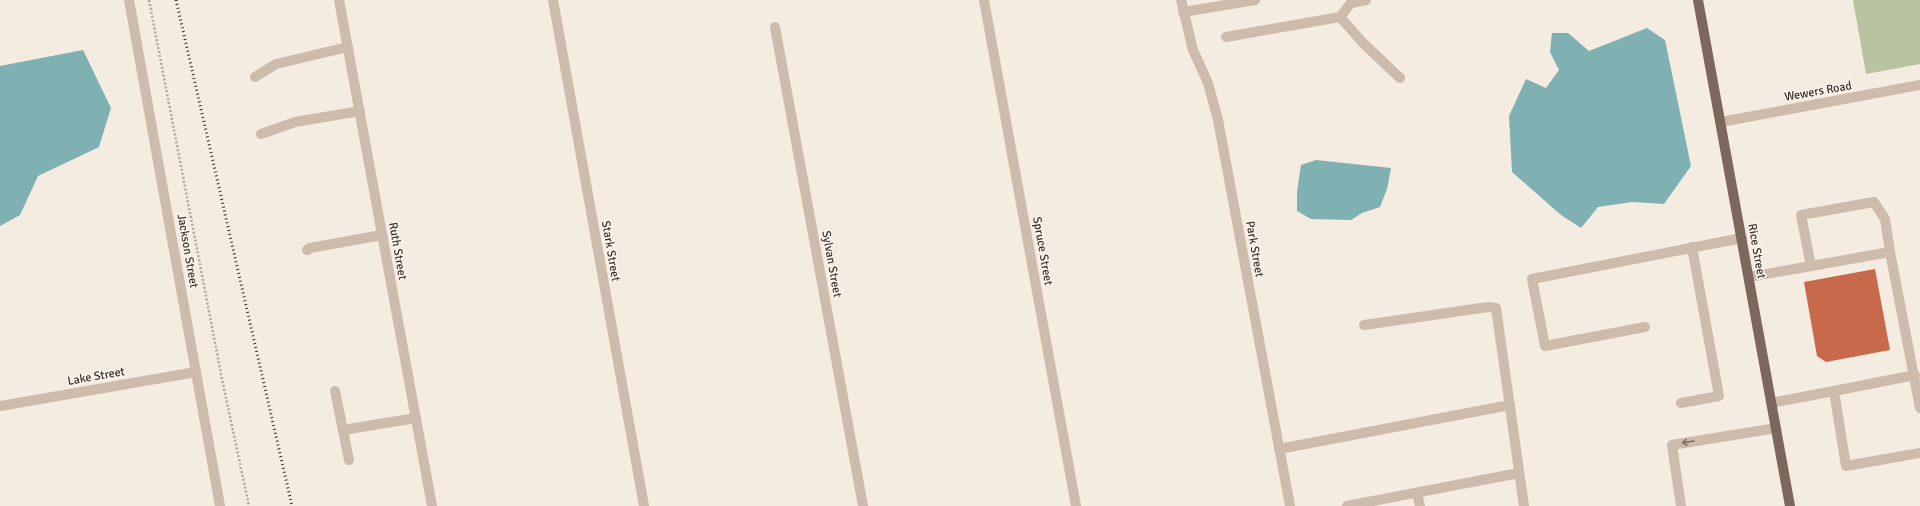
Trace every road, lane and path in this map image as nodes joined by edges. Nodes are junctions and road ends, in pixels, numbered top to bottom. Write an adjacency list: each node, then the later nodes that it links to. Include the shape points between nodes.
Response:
1 (129, 0): 30 (street, Jackson Street)
2 (149, 0): 48 (path, via 222,379)
3 (339, 0): 14 (street, Ruth Street)
4 (553, 0): 50 (street, Stark Street)
5 (984, 0): 52 (street, Spruce Street)
6 (1181, 0): 10 (street, Park Street)
7 (1255, 0): 10 (street)
8 (1366, 0): 11 (street, via 1351,3)
9 (1698, 0): 19 (main road, Rice Street)
10 (1183, 12): 42 (street, Park Street, via 1193,50 1214,100)
11 (1340, 17): 13 (street); 16 (street)
12 (775, 27): 51 (street, Sylvan Street)
13 (1226, 37)
14 (348, 47): 15 (street, via 276,64); 18 (street, Ruth Street)
15 (255, 77)
16 (1400, 78)
17 (1920, 85): 19 (street, Wewers Road)
18 (360, 111): 20 (street, via 296,122); 21 (street, Ruth Street)
19 (1721, 122): 22 (main road, Rice Street)
20 (261, 134)
21 (382, 235): 24 (street); 39 (street, Ruth Street)
22 (1742, 238): 23 (street); 27 (main road, Rice Street)
23 (1692, 247): 29 (street, via 1532,279 1545,346); 34 (street, via 1719,396)
24 (307, 250)
25 (1890, 252): 26 (street); 26 (street, via 1885,219 1874,202 1801,216); 31 (street)
26 (1810, 266): 27 (street)
27 (1749, 277): 35 (main road, Rice Street)
28 (1364, 325): 36 (street, via 1488,307 1496,308)
29 (1645, 327)
30 (196, 372): 37 (street, Lake Street); 47 (street, Jackson Street)
31 (1915, 375): 33 (street); 38 (street)
32 (335, 391): 41 (street)
33 (1834, 391): 35 (street); 43 (street, via 1846,466)
34 (1681, 403)
35 (1771, 403): 40 (main road, Rice Street)
36 (1510, 405): 42 (street); 45 (street)
37 (0, 406)
38 (1920, 408)
39 (416, 418): 41 (street); 49 (street, Ruth Street)
40 (1776, 428): 57 (street, one-way to 57, via 1672,445); 58 (main road, Rice Street)
41 (343, 430): 44 (street)
42 (1279, 449): 53 (street, Park Street)
43 (1920, 453)
44 (348, 460)
45 (1519, 473): 46 (street); 56 (street)
46 (1417, 492): 54 (street); 55 (street)
47 (220, 506)
48 (250, 506)
49 (432, 506)
50 (644, 506)
51 (863, 506)
52 (1076, 506)
53 (1290, 506)
54 (1347, 506)
55 (1420, 506)
56 (1524, 506)
57 (1681, 506)
58 (1790, 506)

